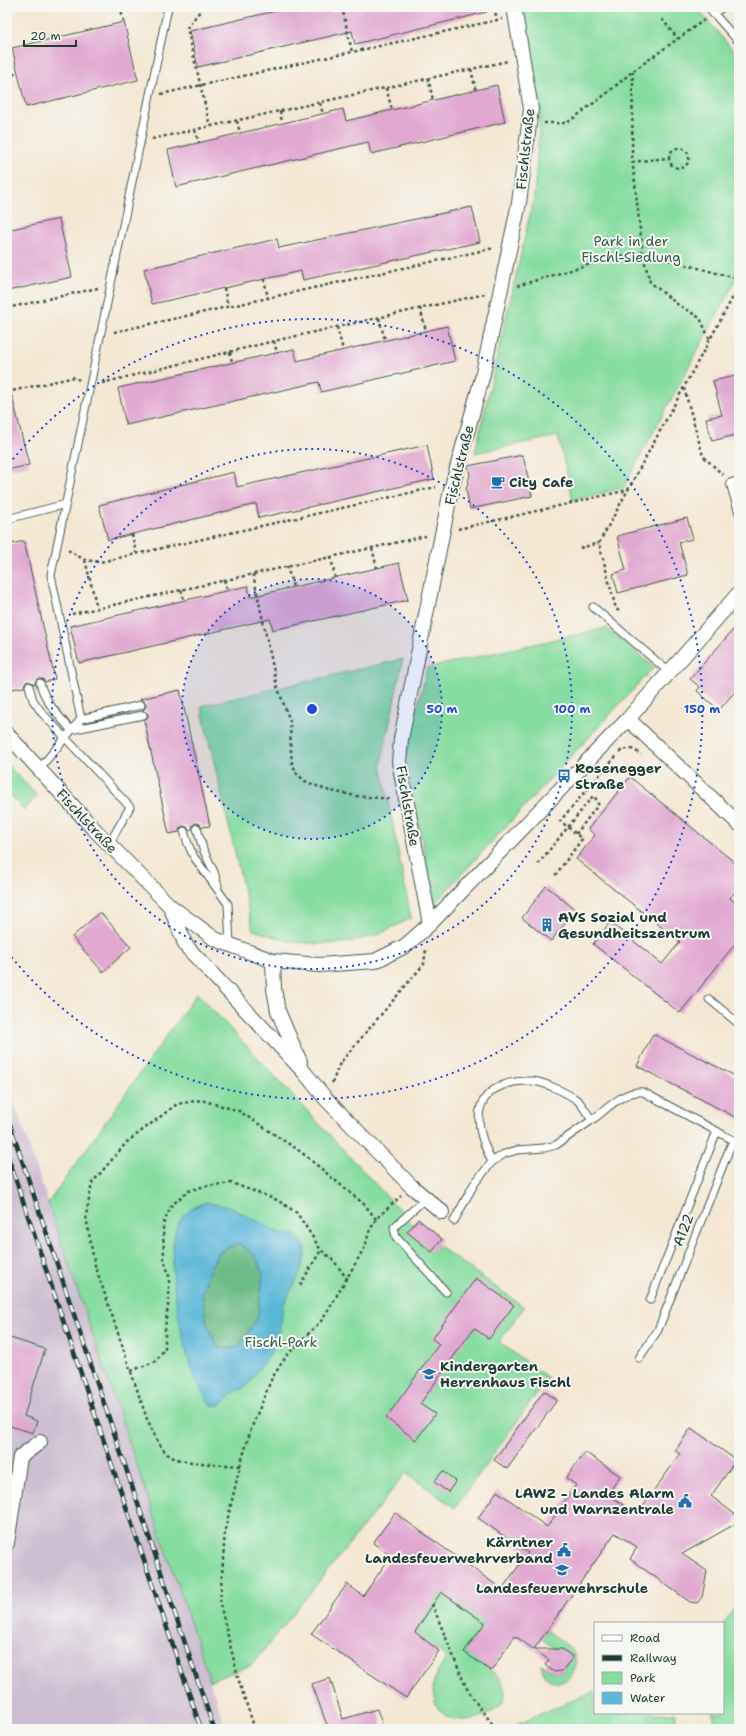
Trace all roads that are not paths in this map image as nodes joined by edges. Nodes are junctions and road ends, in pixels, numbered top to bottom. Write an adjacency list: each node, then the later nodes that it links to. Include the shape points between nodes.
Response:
1 (168, 7): 8 (lane)
2 (708, 7): 5 (lane)
3 (723, 7): 5 (lane)
4 (515, 11): 30 (street, Fischlstraße, via 531,109 519,203 482,378 442,532 401,739 399,762)
5 (713, 14): 6 (lane)
6 (739, 42)
7 (739, 480): 9 (lane, via 730,482)
8 (66, 504): 10 (lane); 18 (lane, via 51,575)
9 (739, 514)
10 (7, 519)
11 (739, 593): 13 (street, Fischlstraße)
12 (593, 607): 13 (lane)
13 (669, 672): 19 (street, Fischlstraße)
14 (40, 683): 20 (lane, via 48,702)
15 (29, 686): 22 (lane, via 33,700)
16 (141, 705): 18 (lane)
17 (143, 714): 20 (lane)
18 (81, 719): 20 (lane)
19 (628, 719): 24 (street); 30 (street, Fischlstraße)
20 (71, 730): 22 (lane)
21 (7, 734): 23 (street, Fischlstraße)
22 (65, 738): 23 (lane); 27 (lane, via 130,807)
23 (39, 769): 27 (street, Fischlstraße)
24 (739, 824)
25 (197, 828): 28 (lane)
26 (184, 831): 28 (lane, via 194,857)
27 (109, 844): 29 (street, Fischlstraße)
28 (219, 892): 31 (lane, via 228,904)
29 (170, 906): 31 (street, Fischlstraße, via 215,939); 35 (street, via 186,946)
30 (430, 924): 32 (street, Fischlstraße, via 405,946 375,961 319,965)
31 (230, 945): 32 (street, Fischlstraße)
32 (273, 960): 35 (street, via 278,1011)
33 (709, 999): 34 (lane)
34 (739, 1024)
35 (304, 1072): 39 (street, via 326,1099 411,1186)
36 (592, 1120): 37 (lane, via 635,1091 643,1092); 38 (lane, via 556,1145 517,1150 504,1154); 38 (lane, via 578,1101 554,1088 534,1081 502,1085 489,1093 481,1106 482,1141)
37 (716, 1131): 43 (lane, A122); 44 (lane, A122, via 733,1140 658,1330)
38 (492, 1162): 41 (lane, via 474,1184)
39 (426, 1198): 40 (street); 42 (lane, via 394,1227 396,1236)
40 (442, 1212)
41 (454, 1222)
42 (446, 1292)
43 (650, 1300)
44 (639, 1358)
45 (40, 1442): 46 (street, via 20,1457)
46 (7, 1543)

